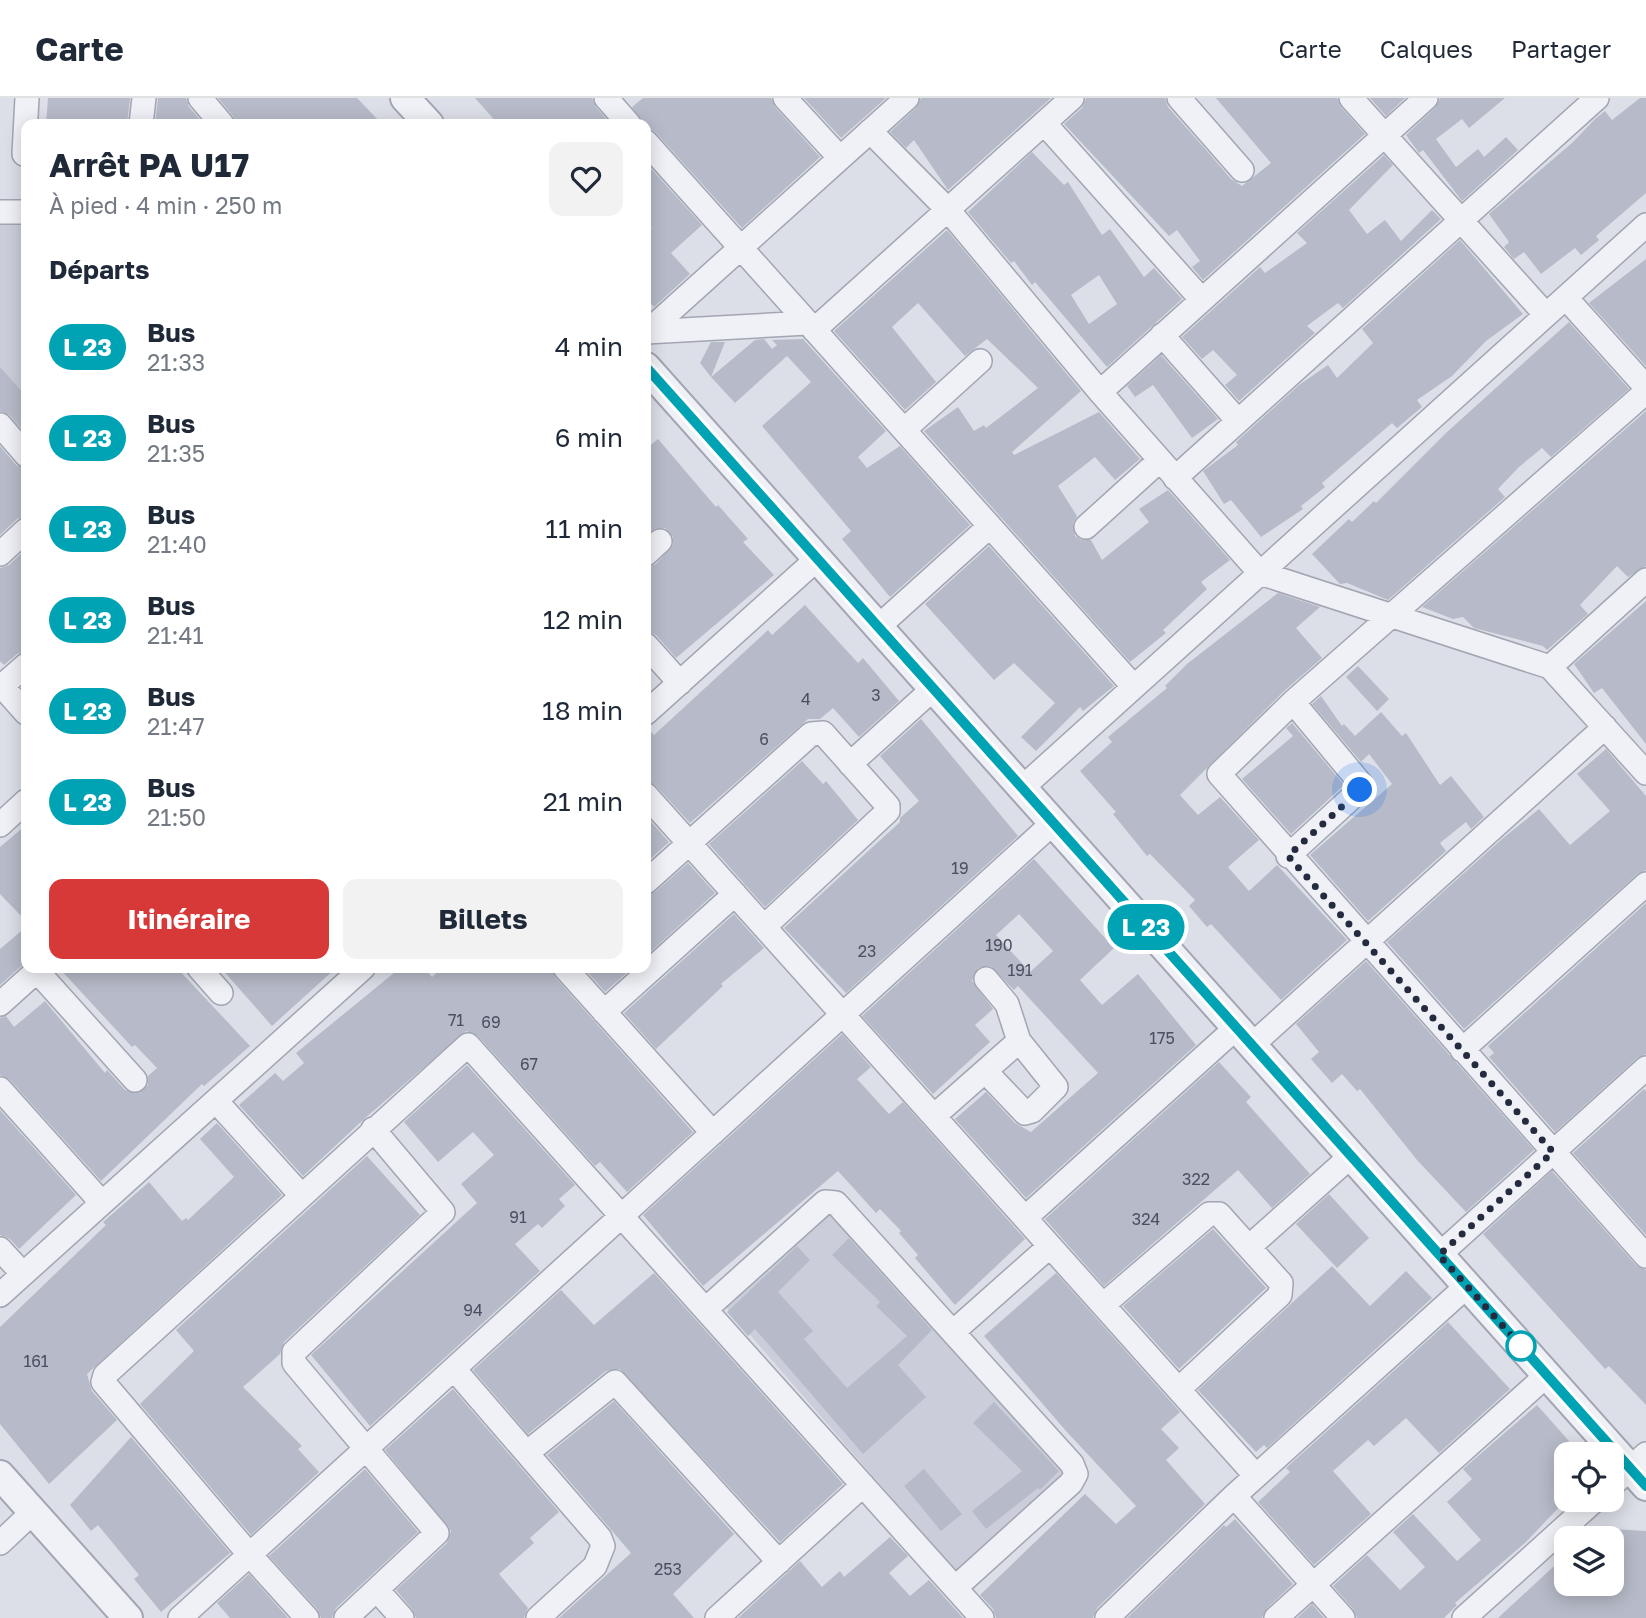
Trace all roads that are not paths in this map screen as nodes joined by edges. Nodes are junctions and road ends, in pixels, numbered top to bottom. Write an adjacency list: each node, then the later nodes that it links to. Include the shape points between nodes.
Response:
1 (27, 98): 13 (street)
2 (144, 98): 14 (street)
3 (200, 98): 15 (street)
4 (405, 98): 16 (street)
5 (606, 98): 17 (street)
6 (785, 98): 22 (street)
7 (906, 98): 19 (street)
8 (1072, 98): 18 (street)
9 (1179, 98): 23 (street)
10 (1351, 98): 20 (street)
11 (1426, 98): 20 (street)
12 (1597, 98): 27 (street)
13 (26, 119)
14 (142, 119)
15 (218, 119)
16 (424, 119)
17 (625, 119)
18 (1044, 123): 24 (street); 31 (street)
19 (870, 131): 22 (street); 24 (street)
20 (1384, 135): 27 (street); 31 (street)
21 (651, 148): 29 (street)
22 (840, 158): 29 (street)
23 (1242, 170)
24 (949, 211): 33 (street); 40 (street)
25 (0, 212): 26 (street)
26 (21, 212)
27 (1461, 220): 32 (street); 41 (street)
28 (1646, 225): 30 (street)
29 (740, 248): 33 (street); 34 (street)
30 (1566, 298): 32 (street); 39 (street)
31 (1202, 300): 36 (street)
32 (1546, 316): 52 (street)
33 (811, 327): 35 (street); 43 (street)
34 (651, 328)
35 (651, 333)
36 (1162, 335): 40 (street); 41 (street)
37 (980, 361): 43 (street)
38 (651, 373): 51 (street)
39 (1646, 390): 54 (street)
40 (1100, 392): 45 (street)
41 (1238, 421): 46 (street)
42 (0, 425): 44 (street)
43 (904, 430): 47 (street)
44 (21, 449)
45 (1160, 460): 46 (street); 48 (street)
46 (1175, 478): 52 (street)
47 (989, 526): 55 (street); 61 (street)
48 (1086, 527)
49 (21, 535): 50 (street)
50 (0, 554)
51 (817, 559): 55 (street); 59 (street)
52 (1260, 573): 54 (street); 61 (street)
53 (1646, 580): 57 (street)
54 (1392, 616): 57 (street); 63 (street)
55 (878, 627): 62 (street)
56 (651, 651): 59 (street)
57 (1550, 667): 66 (street)
58 (21, 669): 60 (street)
59 (680, 683): 65 (street)
60 (1, 685): 64 (street)
61 (1134, 687): 69 (street)
62 (933, 689): 67 (street); 69 (street)
63 (1293, 702): 75 (street, via 1219,774); 75 (street, via 1362,785)
64 (21, 707)
65 (651, 709)
66 (1605, 727): 68 (street); 80 (street)
67 (850, 764): 74 (street, via 823,733 811,734); 79 (street, via 888,811)
68 (1646, 772)
69 (1022, 788): 72 (street)
70 (651, 801): 74 (street)
71 (21, 806): 73 (street)
72 (1053, 823): 92 (street); 93 (street)
73 (0, 825)
74 (689, 843): 76 (street); 78 (street)
75 (1288, 856): 80 (street)
76 (651, 877)
77 (1646, 884): 95 (street)
78 (735, 894): 79 (street); 81 (street)
79 (764, 927): 92 (street)
80 (1365, 942): 93 (street); 95 (street)
81 (651, 970)
82 (34, 973): 90 (street)
83 (41, 973): 98 (street)
84 (203, 973): 89 (street)
85 (351, 973): 100 (street)
86 (569, 973): 91 (street)
87 (647, 973): 91 (street)
88 (986, 979): 94 (street, via 1007,1004)
89 (221, 993)
90 (0, 1004)
91 (604, 1012): 103 (street)
92 (843, 1014): 101 (street); 103 (street)
93 (1244, 1036): 105 (street); 109 (street)
94 (1019, 1041): 97 (street); 97 (street, via 1056,1087 1032,1111 1025,1113)
95 (1462, 1050): 104 (street)
96 (1646, 1068): 104 (street)
97 (985, 1071): 101 (street)
98 (135, 1080)
99 (0, 1089): 107 (street)
100 (216, 1101): 106 (street); 107 (street)
101 (934, 1116): 109 (street)
102 (373, 1129): 106 (street); 108 (street, via 468,1045); 124 (street, via 443,1212 293,1357)
103 (713, 1133): 108 (street)
104 (1553, 1152): 113 (street); 114 (street)
105 (1351, 1156): 111 (street); 113 (street)
106 (301, 1195): 134 (street, via 105,1375 103,1382)
107 (102, 1203): 115 (street)
108 (622, 1216): 119 (street); 121 (street)
109 (1025, 1218): 110 (street)
110 (1050, 1246): 118 (street); 120 (street)
111 (1249, 1247): 118 (street, via 1219,1214 1209,1214); 123 (street, via 1281,1283 1280,1295)
112 (0, 1249): 115 (street)
113 (1439, 1255): 116 (street)
114 (1646, 1256)
115 (23, 1274): 117 (street)
116 (1467, 1286): 122 (street); 128 (street)
117 (0, 1295)
118 (1103, 1305): 123 (street)
119 (706, 1309): 120 (street, via 831,1201); 129 (street)
120 (953, 1332): 137 (street, via 1072,1464 1076,1474)
121 (454, 1369): 124 (street); 125 (street)
122 (1547, 1375): 126 (street); 136 (street)
123 (1179, 1389): 128 (street)
124 (368, 1447): 134 (street); 138 (street, via 437,1530)
125 (528, 1452): 135 (street, via 615,1382); 144 (street, via 603,1546 595,1566)
126 (1633, 1473)
127 (0, 1475): 132 (street)
128 (1256, 1476): 130 (street)
129 (863, 1485): 135 (street); 137 (street)
130 (1234, 1496): 136 (street); 147 (street)
131 (1582, 1512): 150 (street)
132 (33, 1513): 133 (street); 139 (street)
133 (0, 1543)
134 (249, 1554): 140 (street); 141 (street)
135 (779, 1562): 145 (street)
136 (1313, 1585): 148 (street); 149 (street)
137 (956, 1588): 146 (street)
138 (377, 1590): 142 (street); 143 (street)
139 (128, 1618)
140 (180, 1618)
141 (307, 1618)
142 (346, 1618)
143 (402, 1618)
144 (538, 1618)
145 (717, 1618)
146 (982, 1618)
147 (1107, 1618)
148 (1276, 1618)
149 (1343, 1618)
150 (1464, 1618)

